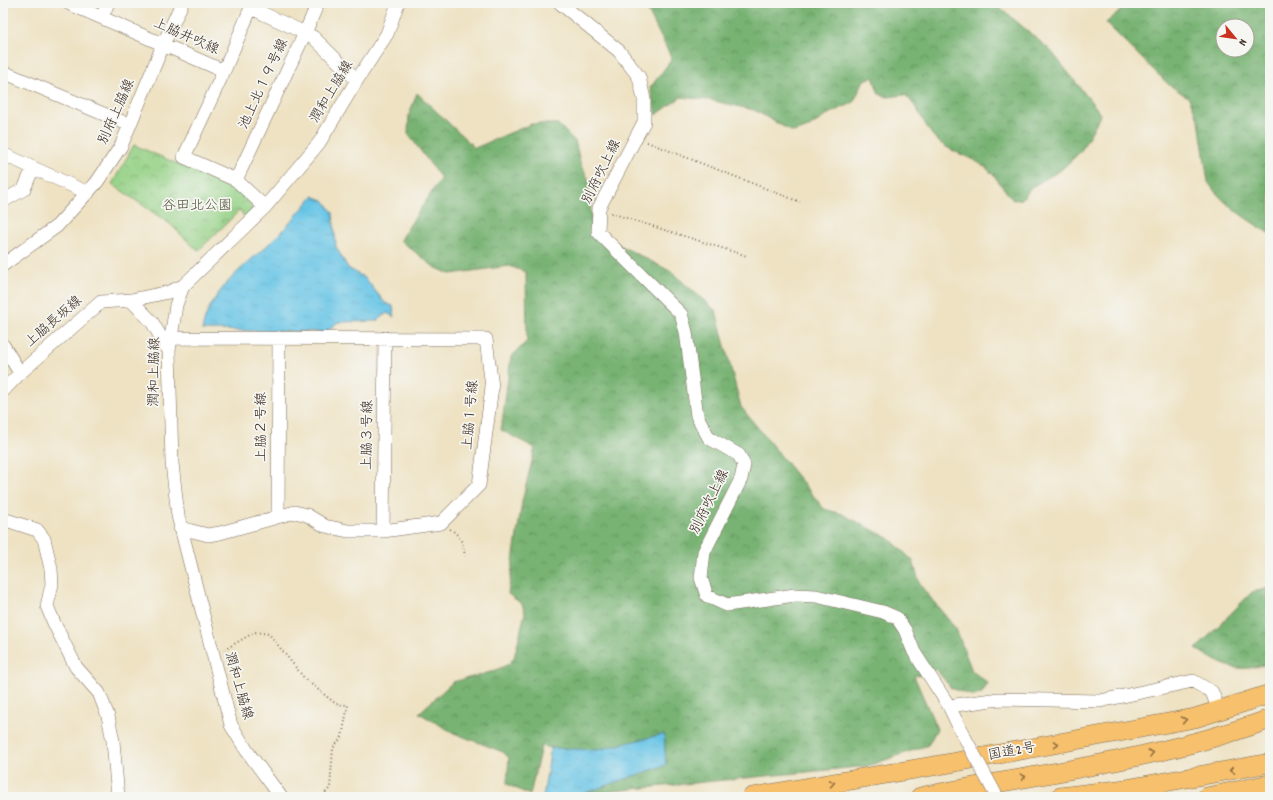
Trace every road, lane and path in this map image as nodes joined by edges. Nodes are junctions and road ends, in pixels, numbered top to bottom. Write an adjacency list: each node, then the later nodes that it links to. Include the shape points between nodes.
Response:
1 (68, 3): 8 (street, 上脇井吹線)
2 (108, 3): 8 (street)
3 (182, 3): 10 (street, 別府上脇線)
4 (318, 3): 9 (street)
5 (398, 3): 13 (street, 潤和上脇線, via 387,34)
6 (560, 3): 15 (street, 別府吹上線, via 619,51 639,77 644,99 644,122)
7 (252, 6): 9 (street, 池上北１９号線); 11 (street, 上脇井吹線)
8 (102, 16): 10 (street, 上脇井吹線)
9 (305, 33): 13 (street, via 313,37); 18 (street, 池上北１９号線)
10 (163, 45): 11 (street, 上脇井吹線); 14 (street, 別府上脇線)
11 (224, 71): 18 (street, via 184,157)
12 (3, 72): 14 (street)
13 (357, 80): 22 (street, 潤和上脇線, via 319,144)
14 (130, 125): 19 (street, 別府上脇線, via 121,146)
15 (637, 138): 21 (path); 23 (street, 別府吹上線)
16 (3, 154): 17 (street)
17 (33, 168): 19 (street); 20 (street, via 24,189)
18 (236, 180): 22 (street)
19 (88, 193): 25 (street, 別府上脇線, via 57,226)
20 (3, 201)
21 (800, 202)
22 (265, 207): 26 (street, 潤和上脇線)
23 (599, 208): 24 (path); 43 (street, 別府吹上線, via 598,232 681,314 686,332 697,416 709,438 739,455 744,465 741,479 704,552 701,578 707,596 727,605 795,594 816,596 883,612 897,618 914,652)
24 (747, 256)
25 (3, 265)
26 (183, 286): 27 (street, 上脇長坂線, via 170,292); 28 (street, 潤和上脇線, via 176,305)
27 (131, 300): 32 (street, via 152,322); 33 (street, 上脇長坂線, via 101,302)
28 (171, 338): 29 (street, 上脇１号線); 32 (street, 潤和上脇線)
29 (278, 338): 30 (street, 上脇１号線); 35 (street, 上脇２号線)
30 (385, 338): 37 (street, 上脇１号線, via 486,339 492,387 479,485); 39 (street, 上脇３号線)
31 (3, 345): 33 (street)
32 (169, 352): 38 (street, 潤和上脇線, via 172,463)
33 (20, 372): 34 (street, 上脇長坂線)
34 (3, 391)
35 (278, 516): 38 (street, via 208,535); 39 (street, via 295,512 307,515 325,526 348,531)
36 (3, 520): 48 (street, via 37,530 44,538 52,584 47,606 76,667 99,692 108,716)
37 (441, 523): 39 (street); 40 (path, via 458,534)
38 (180, 528): 41 (street, 潤和上脇線)
39 (383, 531)
40 (465, 556)
41 (213, 657): 49 (street, 潤和上脇線, via 231,725); 50 (path, via 255,632 270,634 305,679 336,704 348,705 342,737 333,748 330,788)
42 (1270, 694): 44 (highway, 国道2号)
43 (949, 706): 44 (street, via 999,699 1100,701 1193,681 1212,692); 53 (street, 別府吹上線, bridge)
44 (1219, 711): 51 (highway, 国道2号, one-way to 44, via 938,766 1194,718)
45 (1270, 719): 52 (highway, one-way to 45, via 1143,755 1230,734)
46 (1270, 763): 54 (highway, one-way to 54, via 1126,789)
47 (1270, 784): 55 (highway)
48 (118, 797)
49 (281, 797)
50 (321, 797)
51 (752, 797)
52 (920, 797)
53 (997, 797)
54 (1060, 797)
55 (1207, 797)

